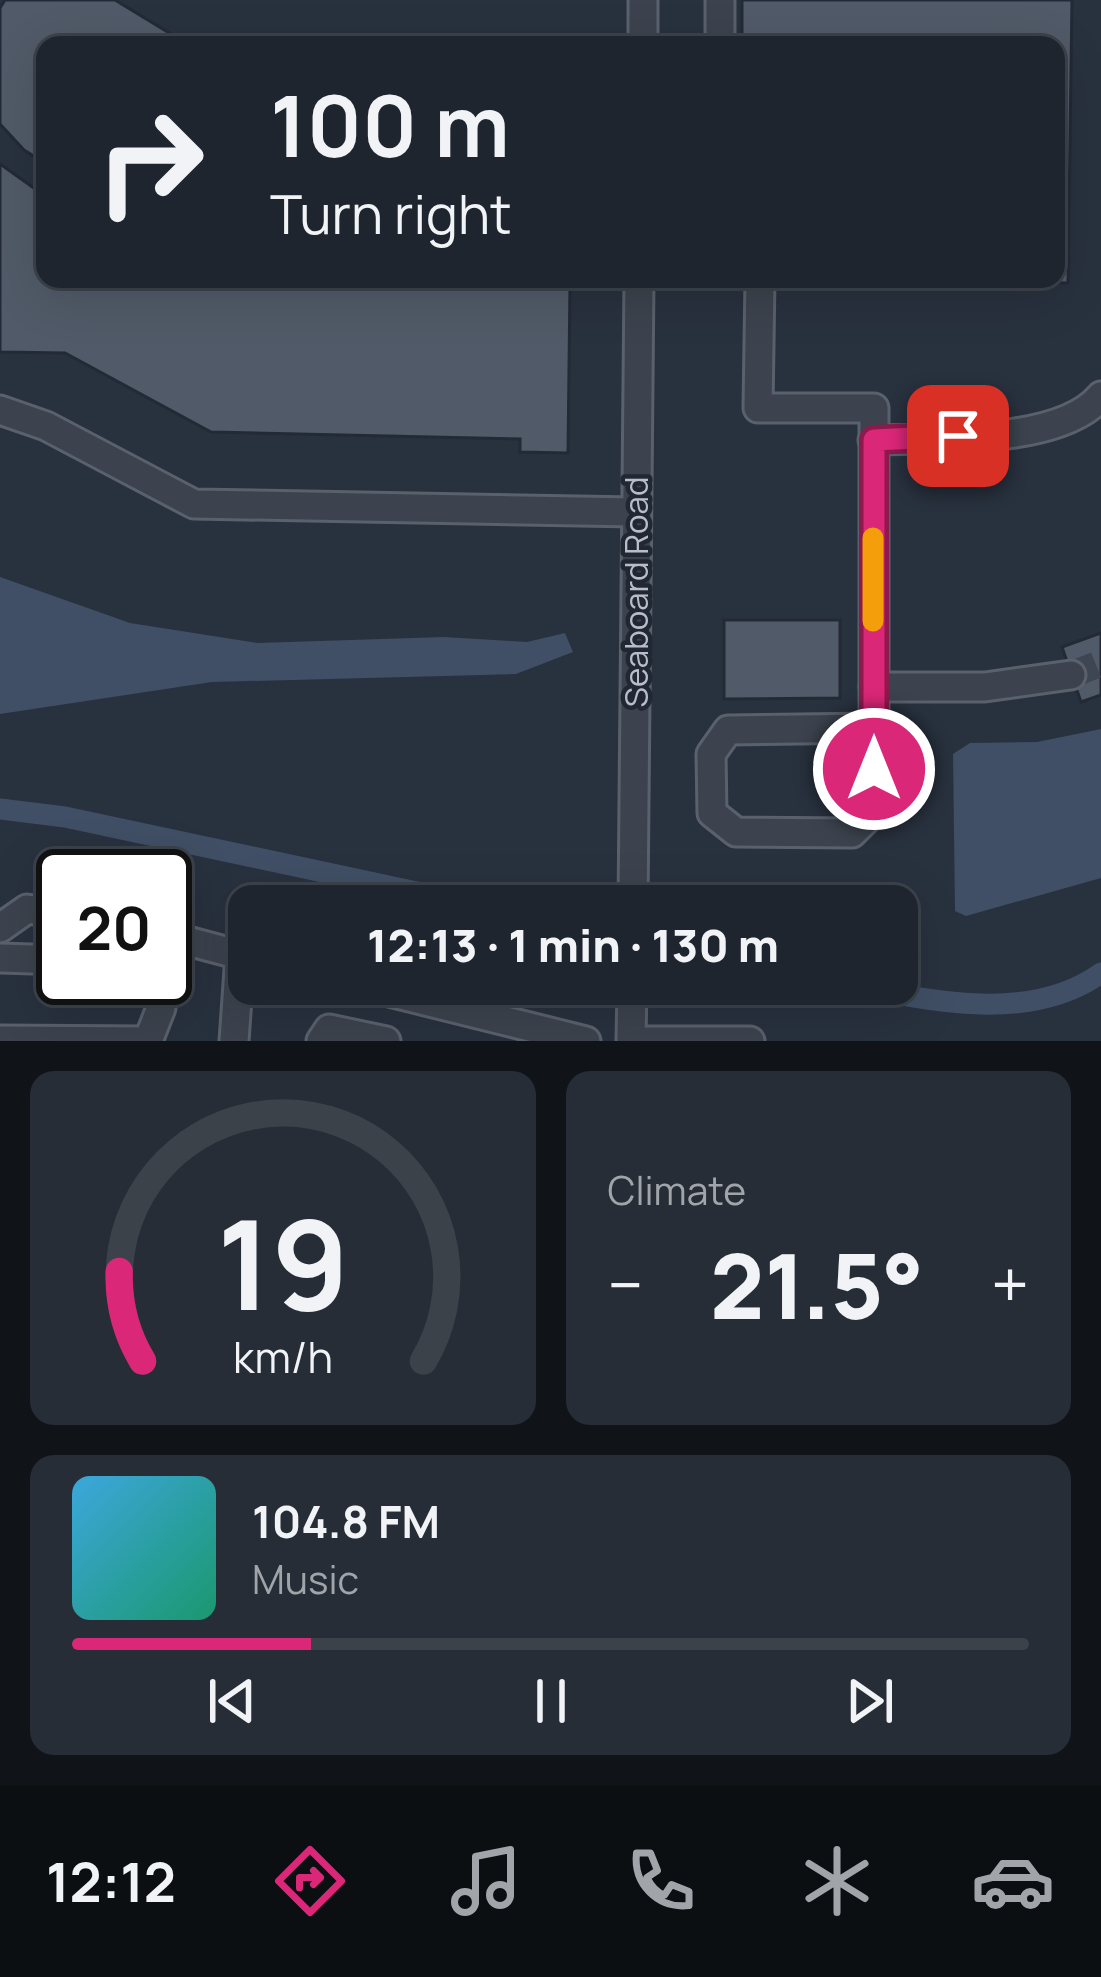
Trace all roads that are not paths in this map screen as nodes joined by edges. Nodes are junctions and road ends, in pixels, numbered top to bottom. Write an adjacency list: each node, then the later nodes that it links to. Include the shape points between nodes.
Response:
1 (644, 0): 3 (street)
2 (720, 0): 4 (street)
3 (643, 36)
4 (720, 36)
5 (639, 288): 10 (street, Seaboard Road)
6 (760, 288): 9 (street, via 758,407 874,408)
7 (1101, 396): 9 (street, via 1086,414 1050,427)
8 (0, 410): 10 (street, via 194,505)
9 (874, 440): 12 (street)
10 (635, 512): 14 (street, Seaboard Road)
11 (1072, 675): 12 (street, via 985,687)
12 (874, 687): 13 (street)
13 (874, 728): 13 (street, via 874,811 852,833 736,832 712,812 711,754 728,730)
14 (633, 885)
15 (36, 911): 16 (street)
16 (0, 928)
17 (192, 942): 18 (street)
18 (228, 952)
19 (0, 958): 20 (street)
20 (36, 959)
21 (160, 1005): 25 (street, via 148,1041)
22 (238, 1005): 27 (street)
23 (441, 1005): 30 (street)
24 (632, 1005): 31 (street)
25 (0, 1040)
26 (680, 1040): 32 (street); 33 (street)
27 (234, 1041)
28 (321, 1041): 29 (street, via 329,1029)
29 (386, 1041)
30 (586, 1041)
31 (631, 1041)
32 (648, 1041)
33 (750, 1041)

